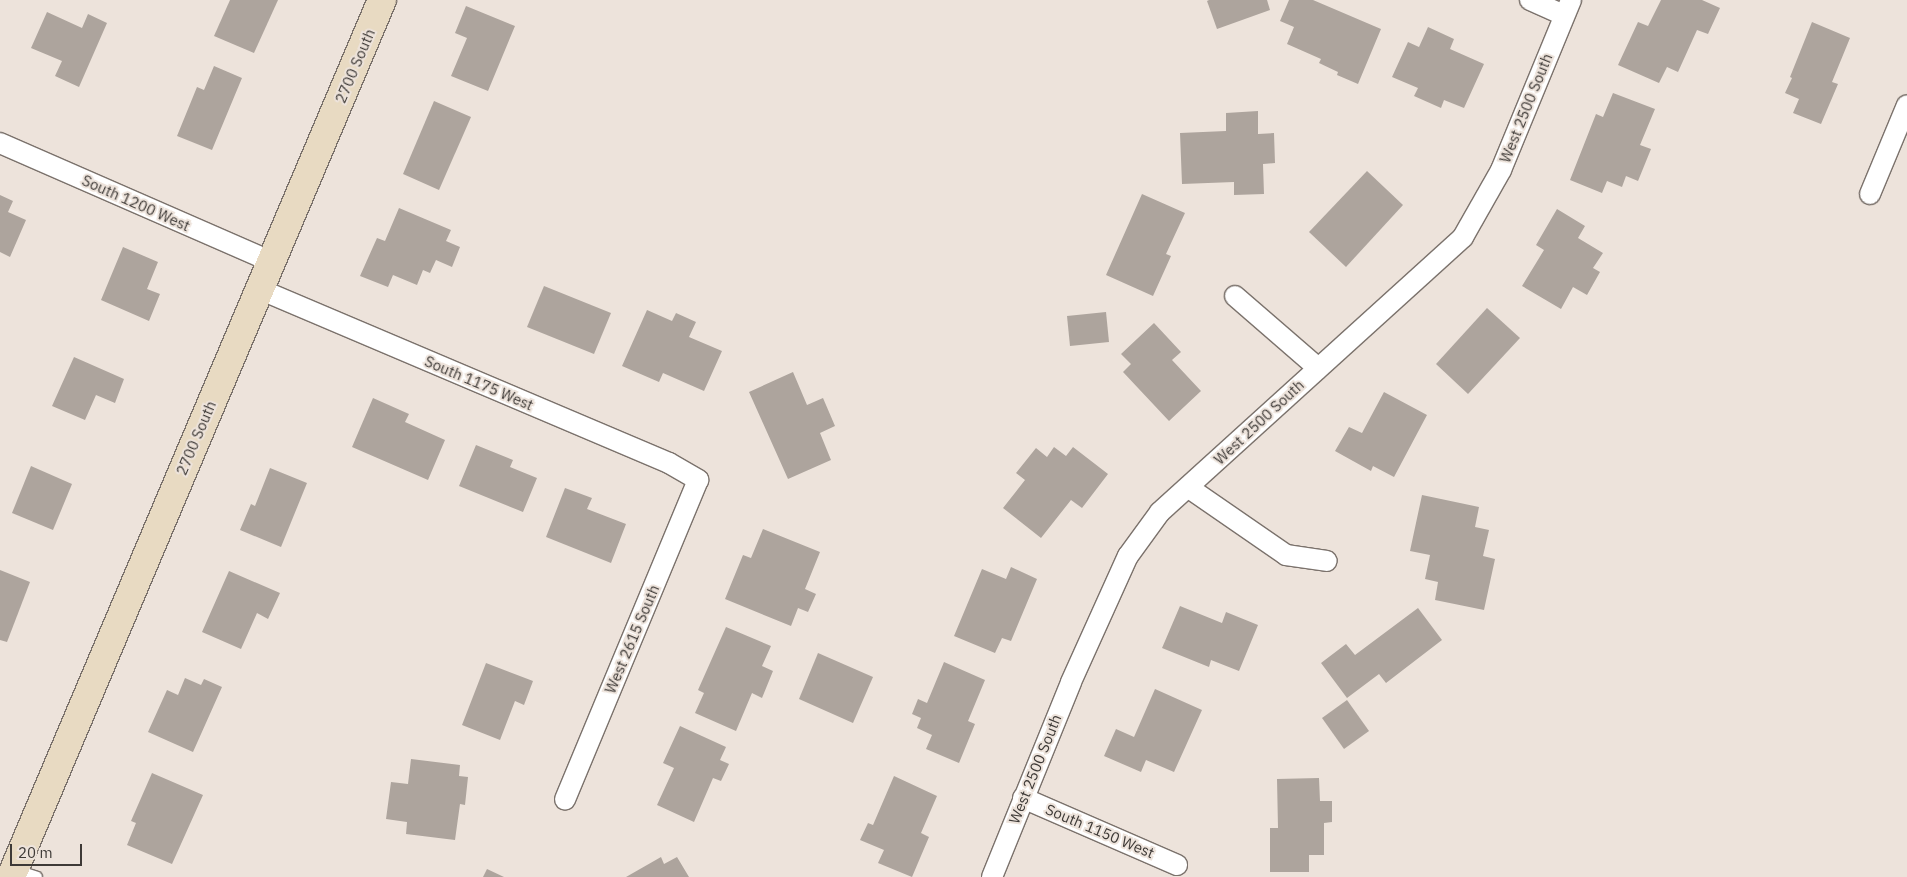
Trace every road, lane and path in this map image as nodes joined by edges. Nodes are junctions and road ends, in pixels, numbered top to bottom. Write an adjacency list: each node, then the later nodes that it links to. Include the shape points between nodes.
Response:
1 (382, 0): 7 (main road, 2700 South)
2 (1530, 0): 3 (street)
3 (1567, 7): 10 (street, West 2500 South, via 1500,170 1463,237)
4 (1907, 105): 6 (street)
5 (0, 143): 7 (street, South 1200 West)
6 (1870, 194)
7 (273, 262): 8 (main road, 2700 South)
8 (259, 289): 11 (street, South 1175 West, via 669,463); 17 (main road, 2700 South)
9 (1236, 296): 10 (street)
10 (1318, 368): 12 (street, West 2500 South)
11 (698, 480): 15 (street, West 2615 South)
12 (1189, 488): 13 (street, via 1286,555); 14 (street, West 2500 South, via 1160,512 1128,556)
13 (1327, 561)
14 (1023, 798): 16 (street, South 1150 West); 18 (street, West 2500 South)
15 (565, 799)
16 (1177, 865)
17 (21, 874)
18 (992, 877)

